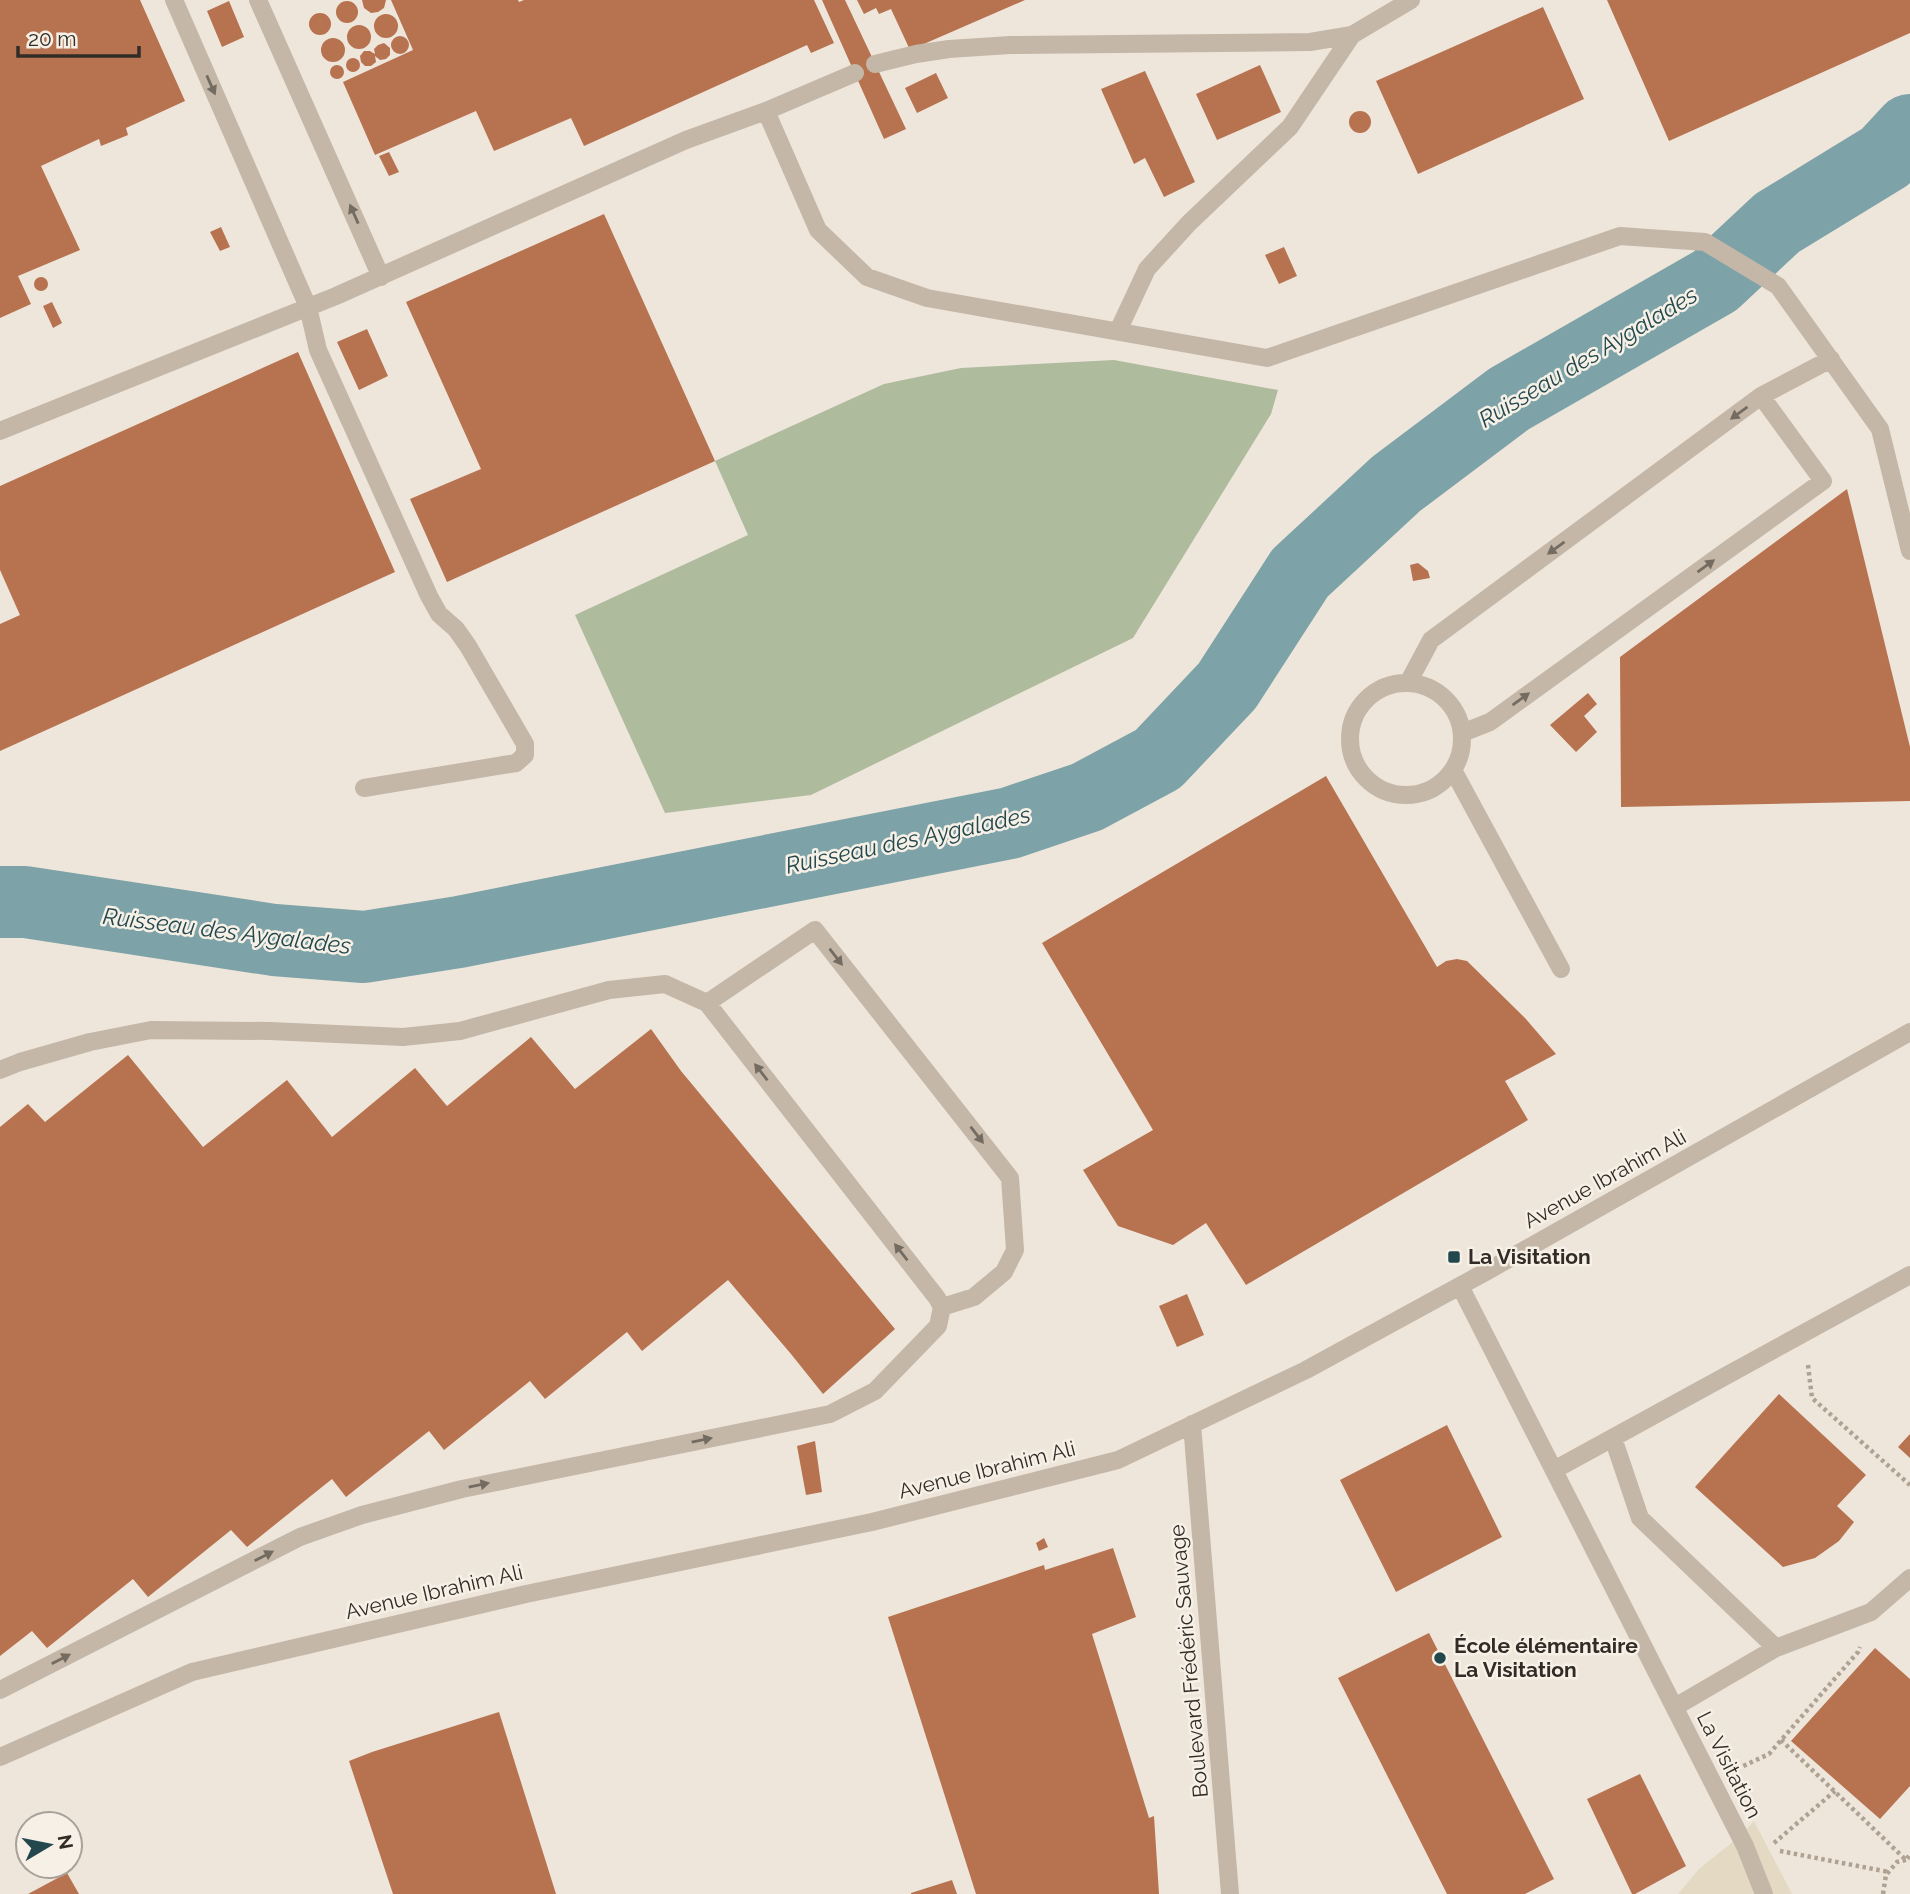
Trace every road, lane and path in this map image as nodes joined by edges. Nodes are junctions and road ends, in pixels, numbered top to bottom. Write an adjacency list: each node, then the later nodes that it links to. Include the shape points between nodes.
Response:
1 (174, 0): 9 (street, one-way to 9)
2 (258, 0): 8 (street, one-way to 2)
3 (1411, 0): 4 (street)
4 (1352, 35): 5 (street, via 1310,42 998,45 949,48); 10 (street, via 1290,127 1147,269)
5 (875, 64)
6 (855, 73): 7 (street)
7 (766, 111): 8 (street, via 686,140); 10 (street, via 818,230 867,277 928,298)
8 (381, 277): 9 (street)
9 (308, 307): 13 (street); 18 (street, via 318,350 429,596 468,646 525,744 525,755 516,763)
10 (1118, 331): 11 (street, via 1267,358 1620,236 1705,242 1778,286)
11 (1831, 359): 12 (street); 14 (street, via 1880,429)
12 (1761, 397): 15 (street, one-way to 15, via 1431,640); 16 (street, one-way to 12, via 1490,722 1823,481)
13 (0, 431)
14 (1910, 551)
15 (1408, 683): 16 (street, via 1424,685 1450,703); 17 (street, via 1388,685 1358,709 1350,737 1356,766 1368,782 1404,796 1423,794 1440,785)
16 (1462, 733): 17 (street, via 1461,752)
17 (1453, 770): 19 (street)
18 (364, 788)
19 (1560, 969)
20 (708, 1003): 22 (street, via 665,984 609,990 460,1031 403,1037 151,1030 90,1042); 25 (street, one-way to 20); 25 (street, one-way to 25, via 815,930 1010,1178 1015,1250 1004,1272 975,1297)
21 (1910, 1032): 24 (street, Avenue Ibrahim Ali)
22 (0, 1070)
23 (1910, 1275): 26 (street)
24 (1460, 1286): 27 (street, Avenue Ibrahim Ali, via 1306,1370); 29 (street, La Visitation)
25 (942, 1307): 34 (street, one-way to 25, via 300,1537 362,1515 462,1489 830,1414 875,1391 938,1326)
26 (1805, 1333): 28 (street); 30 (path, via 1812,1398)
27 (1192, 1424): 37 (street, Avenue Ibrahim Ali, via 1118,1460 885,1519 526,1594 192,1672); 43 (street, Boulevard Frédéric Sauvage)
28 (1613, 1438): 29 (street); 33 (street, via 1640,1518)
29 (1554, 1471): 35 (street, La Visitation)
30 (1910, 1485)
31 (1910, 1578): 32 (street)
32 (1871, 1612): 33 (street); 36 (path, via 1858,1652)
33 (1776, 1648): 35 (street)
34 (0, 1690)
35 (1675, 1707): 38 (street, La Visitation)
36 (1781, 1740): 38 (path, via 1769,1754); 39 (path)
37 (0, 1757)
38 (1712, 1781): 44 (street, La Visitation)
39 (1835, 1791): 41 (path); 42 (path, via 1769,1849)
40 (1910, 1854): 41 (path)
41 (1908, 1860): 42 (path, via 1896,1862)
42 (1889, 1872): 45 (path)
43 (1230, 1894)
44 (1764, 1894)
45 (1883, 1894)

